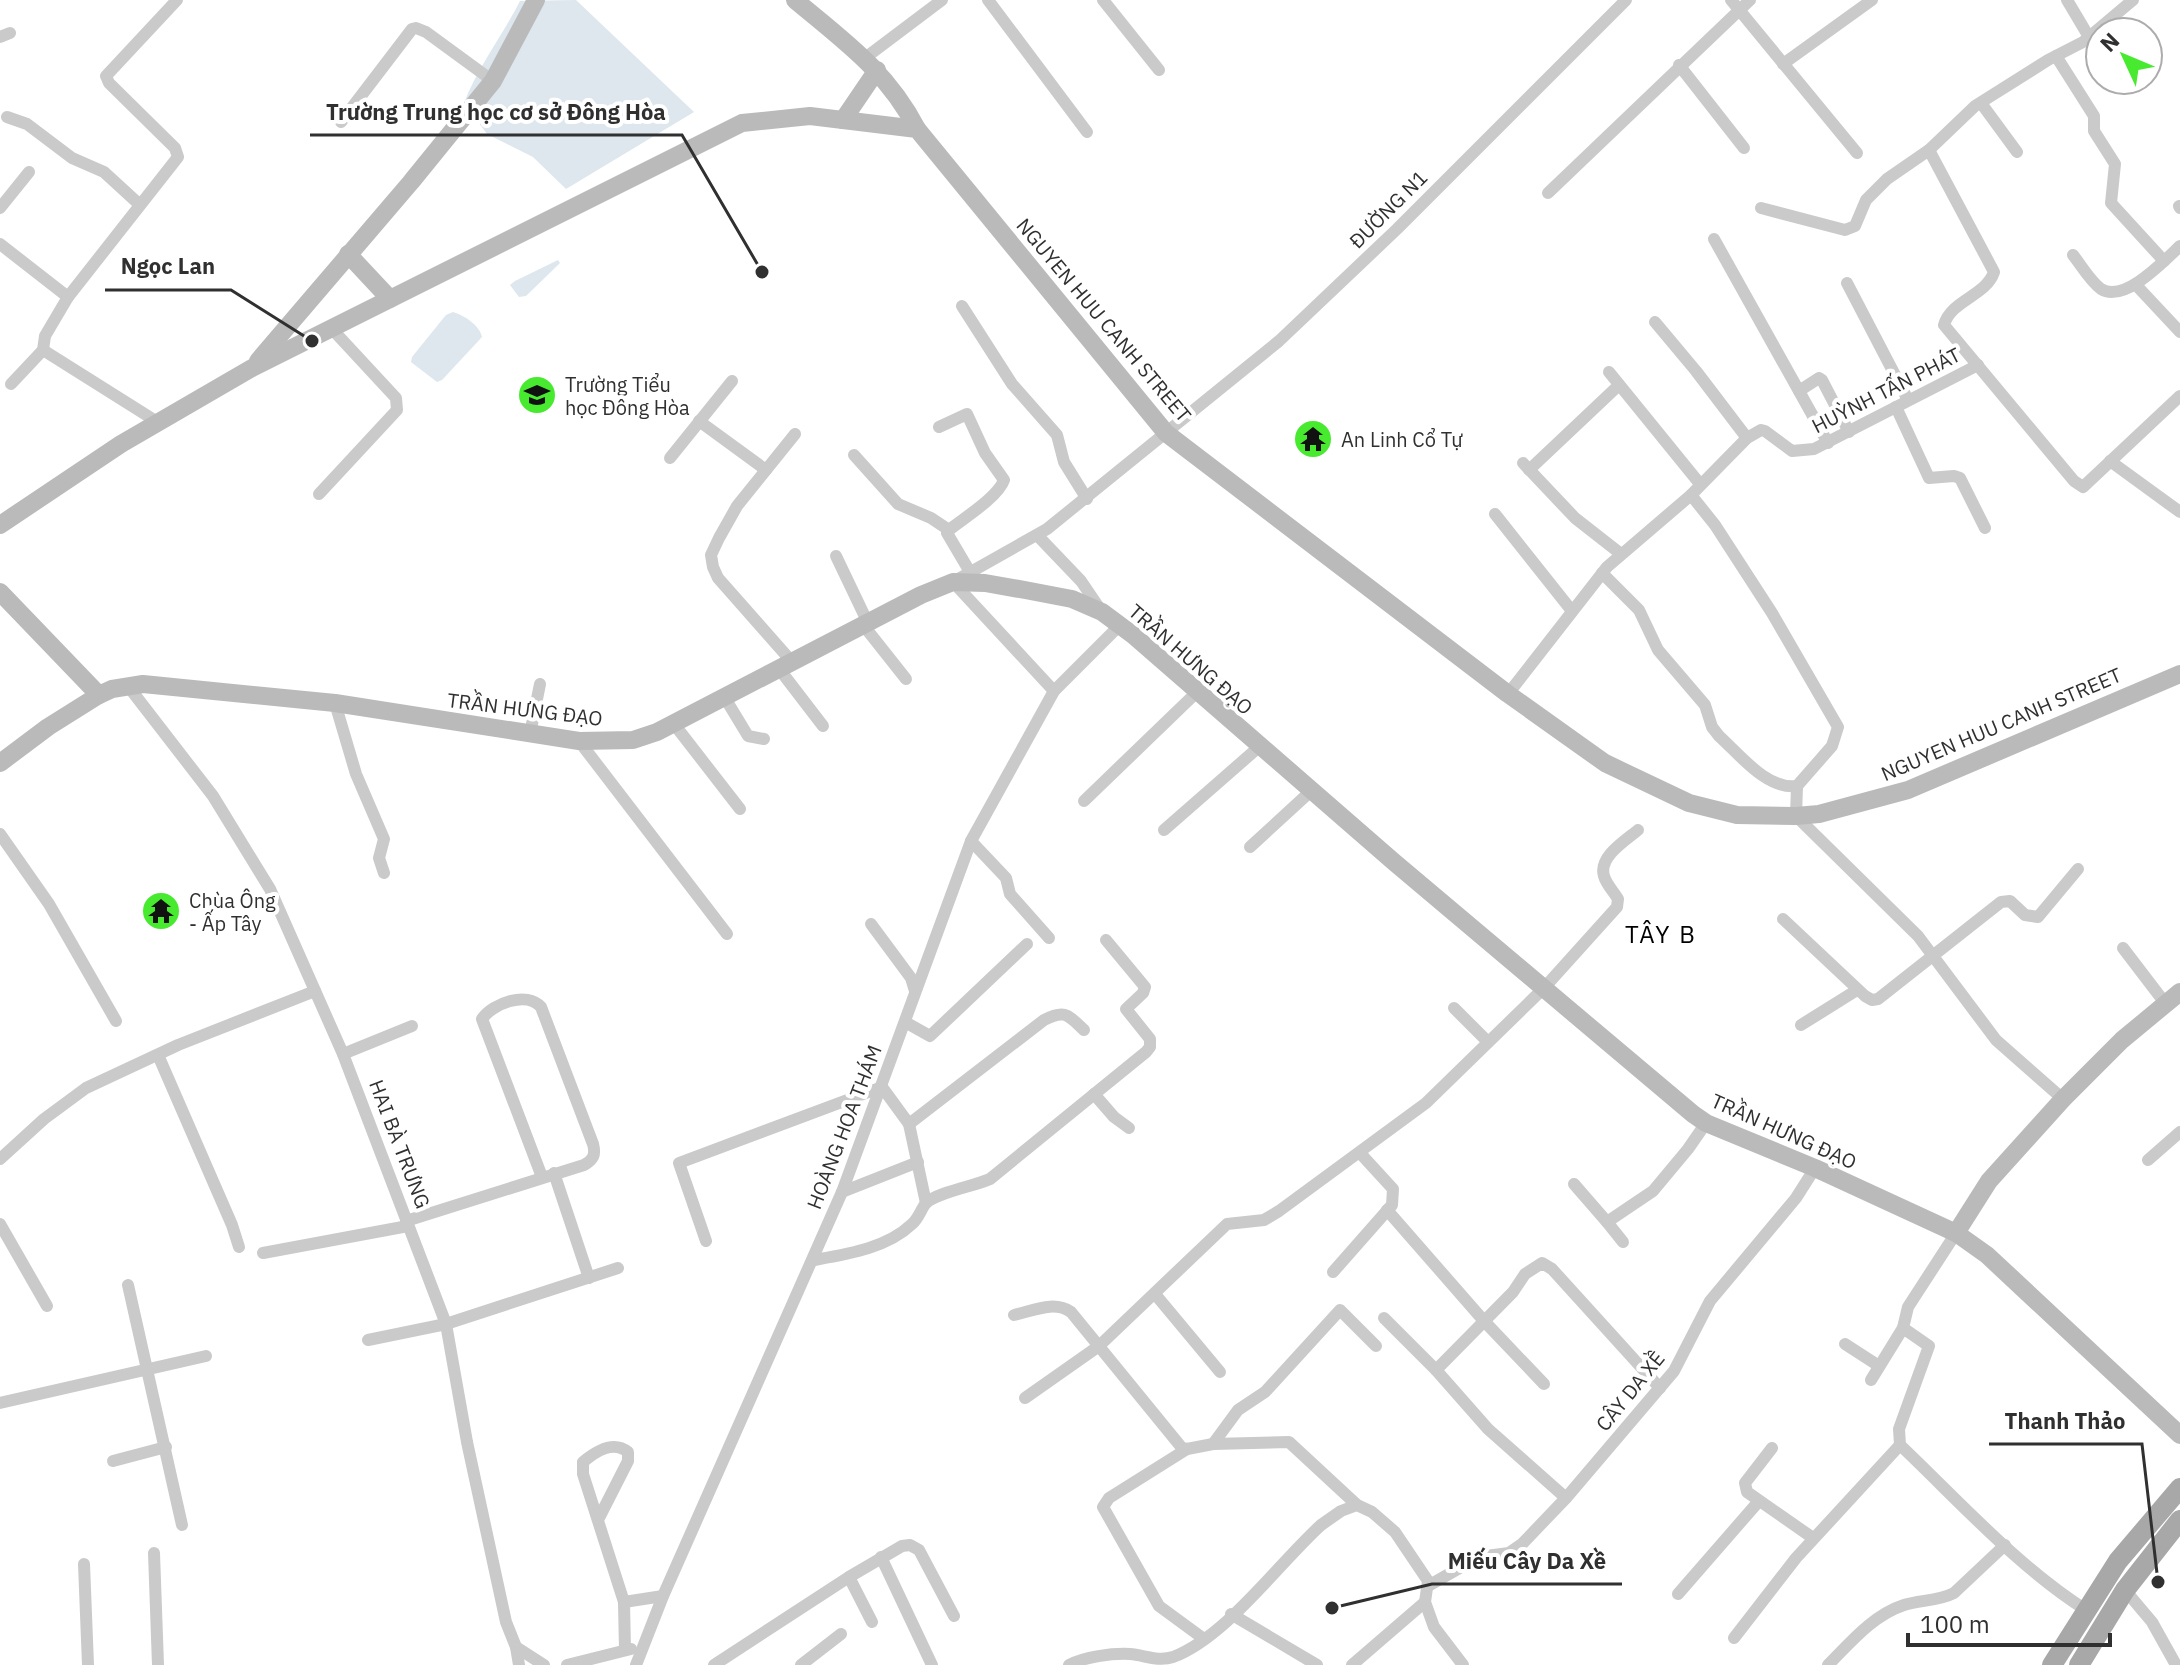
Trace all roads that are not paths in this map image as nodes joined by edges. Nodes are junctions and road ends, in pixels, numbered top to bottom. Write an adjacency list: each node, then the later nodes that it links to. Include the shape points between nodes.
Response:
1 (177, 0): 34 (street, via 106,76 178,157)
2 (536, 0): 21 (street)
3 (795, 0): 17 (street, NGUYEN HUU CANH STREET)
4 (940, 0): 17 (street)
5 (988, 0): 27 (street)
6 (1103, 0): 20 (street)
7 (1626, 0): 66 (street, ĐƯỜNG N1, via 1311,313)
8 (1750, 0): 12 (street)
9 (1872, 0): 18 (street)
10 (2067, 0): 14 (street)
11 (2133, 0): 13 (street)
12 (1735, 4): 18 (street); 19 (street)
13 (2114, 16)
14 (2084, 29)
15 (2084, 40): 16 (street)
16 (2056, 56): 22 (street); 42 (street, via 2094,116 2094,131 2115,164 2111,203)
17 (871, 64): 24 (street); 26 (street, NGUYEN HUU CANH STREET)
18 (1783, 64): 31 (street)
19 (1679, 65): 28 (street); 33 (street)
20 (1159, 70)
21 (493, 81): 25 (street, via 426,32 412,29); 40 (street)
22 (1981, 103): 29 (street); 30 (street)
23 (7, 117): 34 (street, via 27,124 63,154 104,172)
24 (843, 120): 26 (street); 46 (street, via 810,116 742,123)
25 (341, 122)
26 (917, 129): 66 (street, NGUYEN HUU CANH STREET)
27 (1087, 132)
28 (1744, 148)
29 (1929, 150): 36 (street, via 1876,189 1851,229); 52 (street, HUỲNH TẤN PHÁT, via 1994,272 1991,281 1947,315 1944,325)
30 (2017, 152)
31 (1857, 153)
32 (29, 172): 35 (street)
33 (1548, 193)
34 (140, 205): 45 (street)
35 (0, 208)
36 (1761, 208)
37 (1714, 239): 58 (street)
38 (0, 244): 45 (street)
39 (2180, 246): 42 (street)
40 (348, 254): 46 (street); 53 (street)
41 (2073, 255): 44 (street, via 2103,290)
42 (2164, 261): 44 (street)
43 (1847, 283): 60 (street)
44 (2136, 285): 50 (street)
45 (68, 297): 51 (street, via 45,336)
46 (390, 299): 49 (street)
47 (962, 306): 76 (street, via 1012,384 1057,435 1064,462)
48 (1655, 322): 68 (street)
49 (332, 329): 53 (street); 75 (street, via 396,398 397,410)
50 (2180, 332)
51 (43, 350): 56 (street); 63 (street)
52 (1978, 365): 60 (street, HUỲNH TẤN PHÁT); 72 (street, via 2074,481 2083,487)
53 (252, 368): 63 (street)
54 (1609, 372): 57 (street)
55 (732, 381): 62 (street)
56 (11, 384)
57 (1619, 385): 74 (street); 83 (street, via 1526,467 1575,518)
58 (1799, 391): 65 (street, via 1822,380); 69 (street)
59 (2180, 396): 72 (street)
60 (1908, 400): 61 (street, HUỲNH TẤN PHÁT)
61 (1896, 407): 65 (street, HUỲNH TẤN PHÁT); 80 (street, via 1929,478 1960,478)
62 (699, 421): 71 (street); 73 (street)
63 (159, 423): 79 (street)
64 (939, 427): 81 (street, via 967,414 1004,480)
65 (1849, 432): 69 (street, HUỲNH TẤN PHÁT)
66 (1166, 433): 76 (street, ĐƯỜNG N1); 99 (street, NGUYEN HUU CANH STREET)
67 (795, 434): 73 (street)
68 (1747, 438): 69 (street, HUỲNH TẤN PHÁT, via 1765,431 1792,451); 74 (street)
69 (1828, 443)
70 (854, 455): 81 (street, via 898,504)
71 (670, 458)
72 (2110, 461): 77 (street)
73 (766, 470): 92 (street, via 737,506 711,555 718,578)
74 (1695, 490): 83 (street); 110 (street, via 1838,727 1832,746)
75 (319, 494)
76 (1087, 499): 82 (street, ĐƯỜNG N1)
77 (2180, 512)
78 (1495, 514): 88 (street)
79 (0, 525)
80 (1985, 528)
81 (949, 530): 86 (street)
82 (1037, 535): 86 (street, ĐƯỜNG N1); 89 (street)
83 (1621, 554): 85 (street)
84 (836, 556): 90 (street)
85 (1602, 573): 88 (street); 110 (street, via 1639,610 1658,650 1705,705 1719,736 1773,783)
86 (961, 577): 89 (street, TRẦN HƯNG ĐẠO, via 1072,599); 90 (street, TRẦN HƯNG ĐẠO); 97 (street)
87 (0, 592): 100 (street)
88 (1572, 611): 99 (street)
89 (1102, 612): 91 (street, TRẦN HƯNG ĐẠO)
90 (866, 624): 92 (street, TRẦN HƯNG ĐẠO); 94 (street)
91 (1120, 625): 97 (street, HOÀNG HOA THÁM); 98 (street, TRẦN HƯNG ĐẠO)
92 (786, 667): 101 (street, TRẦN HƯNG ĐẠO); 104 (street)
93 (2180, 674): 114 (street, NGUYEN HUU CANH STREET, via 1908,790)
94 (906, 679)
95 (540, 684): 105 (street)
96 (128, 686): 100 (street, TRẦN HƯNG ĐẠO); 102 (street, TRẦN HƯNG ĐẠO); 132 (street, HAI BÀ TRƯNG, via 213,796 270,889)
97 (1054, 691): 118 (street, HOÀNG HOA THÁM)
98 (1197, 692): 108 (street, TRẦN HƯNG ĐẠO); 112 (street)
99 (1508, 694): 114 (street, NGUYEN HUU CANH STREET, via 1605,763 1689,803 1737,815)
100 (99, 695): 109 (street, TRẦN HƯNG ĐẠO)
101 (725, 698): 103 (street, TRẦN HƯNG ĐẠO); 106 (street, via 748,736)
102 (335, 703): 105 (street, TRẦN HƯNG ĐẠO); 121 (street, via 356,774 384,839 379,858)
103 (674, 724): 107 (street, TRẦN HƯNG ĐẠO, via 633,740); 113 (street)
104 (823, 726)
105 (530, 734): 107 (street, TRẦN HƯNG ĐẠO)
106 (764, 739)
107 (579, 741): 124 (street)
108 (1260, 746): 111 (street, TRẦN HƯNG ĐẠO); 115 (street)
109 (0, 763)
110 (1797, 786): 114 (street)
111 (1311, 791): 119 (street); 130 (street, TRẦN HƯNG ĐẠO)
112 (1084, 801)
113 (740, 809)
114 (1796, 816): 129 (street)
115 (1164, 830)
116 (1638, 830): 130 (street, via 1604,867 1617,907)
117 (0, 834): 136 (street, via 49,904)
118 (971, 841): 125 (street, via 1006,878 1010,894); 133 (street, HOÀNG HOA THÁM)
119 (1250, 847)
120 (2078, 869): 129 (street, via 2038,917 2025,915 2010,901 2001,902)
121 (384, 873)
122 (1783, 919): 131 (street)
123 (871, 924): 133 (street)
124 (727, 934)
125 (1049, 938)
126 (1106, 940): 145 (street, via 1145,987 1126,1009 1151,1043)
127 (1027, 944): 137 (street, via 930,1036)
128 (2123, 948): 134 (street)
129 (1935, 956): 131 (street, via 1878,999); 146 (street, via 1996,1040)
130 (1544, 988): 141 (street); 147 (street, TRẦN HƯNG ĐẠO)
131 (1857, 990): 138 (street)
132 (315, 991): 142 (street, HAI BÀ TRƯNG); 143 (street)
133 (915, 991): 137 (street, HOÀNG HOA THÁM)
134 (2173, 998): 146 (street)
135 (1454, 1008): 141 (street)
136 (116, 1021)
137 (905, 1022): 144 (street, HOÀNG HOA THÁM)
138 (1801, 1025)
139 (412, 1026): 142 (street)
140 (1084, 1030): 148 (street, via 1067,1014 1044,1020)
141 (1488, 1042): 151 (street, via 1426,1103)
142 (343, 1054): 163 (street, HAI BÀ TRƯNG)
143 (158, 1055): 152 (street, via 86,1088); 167 (street)
144 (882, 1087): 148 (street); 158 (street, HOÀNG HOA THÁM); 165 (street, via 679,1163)
145 (1094, 1094): 149 (street); 159 (street, via 990,1179)
146 (2063, 1099): 164 (street, via 1989,1181)
147 (1706, 1123): 155 (street, TRẦN HƯNG ĐẠO); 161 (street, via 1653,1191)
148 (909, 1124): 154 (street)
149 (1129, 1128)
150 (2180, 1132): 153 (street)
151 (1360, 1153): 160 (street, via 1393,1189); 174 (street, via 1264,1220 1227,1224)
152 (0, 1159)
153 (2148, 1160)
154 (918, 1162): 158 (street); 159 (street)
155 (1815, 1168): 164 (street, TRẦN HƯNG ĐẠO); 192 (street, CÂY DA XỀ, via 1710,1301)
156 (548, 1175): 156 (street, via 591,1161 593,1144 541,1007 531,1000 498,1005 484,1015 483,1024); 163 (street); 172 (street)
157 (1574, 1184): 161 (street)
158 (842, 1192): 169 (street, HOÀNG HOA THÁM)
159 (926, 1203): 169 (street, via 896,1236)
160 (1387, 1210): 171 (street); 178 (street)
161 (1607, 1222): 166 (street)
162 (0, 1224): 175 (street)
163 (407, 1224): 168 (street); 179 (street, HAI BÀ TRƯNG)
164 (1956, 1233): 180 (street, via 1908,1307); 195 (street, TRẦN HƯNG ĐẠO, via 1987,1255)
165 (706, 1241)
166 (1623, 1242)
167 (239, 1247)
168 (263, 1253)
169 (814, 1260): 219 (street, HOÀNG HOA THÁM)
170 (618, 1268): 172 (street)
171 (1333, 1272)
172 (589, 1278): 179 (street)
173 (128, 1285): 187 (street)
174 (1155, 1294): 183 (street); 189 (street)
175 (47, 1306)
176 (1014, 1315): 183 (street, via 1063,1307)
177 (1384, 1318): 188 (street)
178 (1484, 1321): 188 (street); 191 (street); 192 (street, via 1533,1266 1542,1263)
179 (446, 1324): 181 (street); 231 (street, HAI BÀ TRƯNG, via 506,1622)
180 (1903, 1328): 186 (street); 197 (street, via 1929,1346 1899,1429)
181 (368, 1340)
182 (1845, 1344): 186 (street)
183 (1099, 1346): 193 (street); 200 (street, via 1175,1442)
184 (1376, 1346): 196 (street, via 1340,1310 1265,1392 1230,1418)
185 (206, 1356): 187 (street)
186 (1879, 1366): 190 (street)
187 (146, 1369): 194 (street); 198 (street)
188 (1436, 1370): 203 (street, via 1488,1429)
189 (1220, 1372)
190 (1871, 1380)
191 (1544, 1384)
192 (1660, 1388): 203 (street, CÂY DA XỀ)
193 (1025, 1398)
194 (0, 1403)
195 (2180, 1435)
196 (1213, 1444): 200 (street); 205 (street, via 1289,1442)
197 (1900, 1445): 209 (street); 210 (street)
198 (166, 1447): 201 (street); 208 (street)
199 (1772, 1448): 204 (street, via 1745,1483)
200 (1187, 1449): 228 (street, via 1103,1507 1159,1606)
201 (113, 1461)
202 (2180, 1488): 215 (main road)
203 (1566, 1498): 216 (street, CÂY DA XỀ, via 1509,1553 1470,1562)
204 (1759, 1501): 209 (street); 218 (street)
205 (1357, 1505): 216 (street, via 1395,1532); 223 (street, via 1321,1525)
206 (599, 1518): 206 (street, via 583,1462 598,1451 624,1448 628,1461); 220 (street)
207 (2180, 1520): 217 (main road)
208 (182, 1525)
209 (1813, 1538): 227 (street)
210 (2005, 1545): 222 (street); 248 (street, via 1954,1593 1885,1613)
211 (154, 1553): 236 (street)
212 (881, 1557): 214 (street); 224 (street, via 902,1546 919,1550); 243 (street)
213 (84, 1564): 235 (street)
214 (849, 1577): 225 (street); 241 (street)
215 (2107, 1577): 217 (main road); 222 (main road)
216 (1428, 1586): 221 (street)
217 (2125, 1590): 230 (street); 250 (main road)
218 (1678, 1594)
219 (663, 1596): 220 (street); 232 (street, HOÀNG HOA THÁM)
220 (624, 1602): 233 (street)
221 (1425, 1602): 246 (street); 247 (street, via 1434,1627)
222 (2086, 1610): 249 (main road)
223 (1231, 1614): 228 (street); 234 (street)
224 (954, 1616)
225 (872, 1622)
226 (841, 1634): 242 (street)
227 (1734, 1638)
228 (1204, 1639): 244 (street, via 1169,1658 1129,1654)
229 (2180, 1639): 230 (street)
230 (2166, 1646): 251 (street)
231 (516, 1647): 237 (street, HAI BÀ TRƯNG); 238 (street)
232 (643, 1647): 233 (street); 240 (street, HOÀNG HOA THÁM)
233 (625, 1650): 239 (street)
234 (1302, 1662): 245 (street)
235 (88, 1665)
236 (158, 1665)
237 (519, 1665)
238 (544, 1665)
239 (567, 1665)
240 (636, 1665)
241 (714, 1665)
242 (801, 1665)
243 (932, 1665)
244 (1069, 1665)
245 (1317, 1665)
246 (1352, 1665)
247 (1463, 1665)
248 (1828, 1665)
249 (2052, 1665)
250 (2079, 1665)
251 (2176, 1665)

